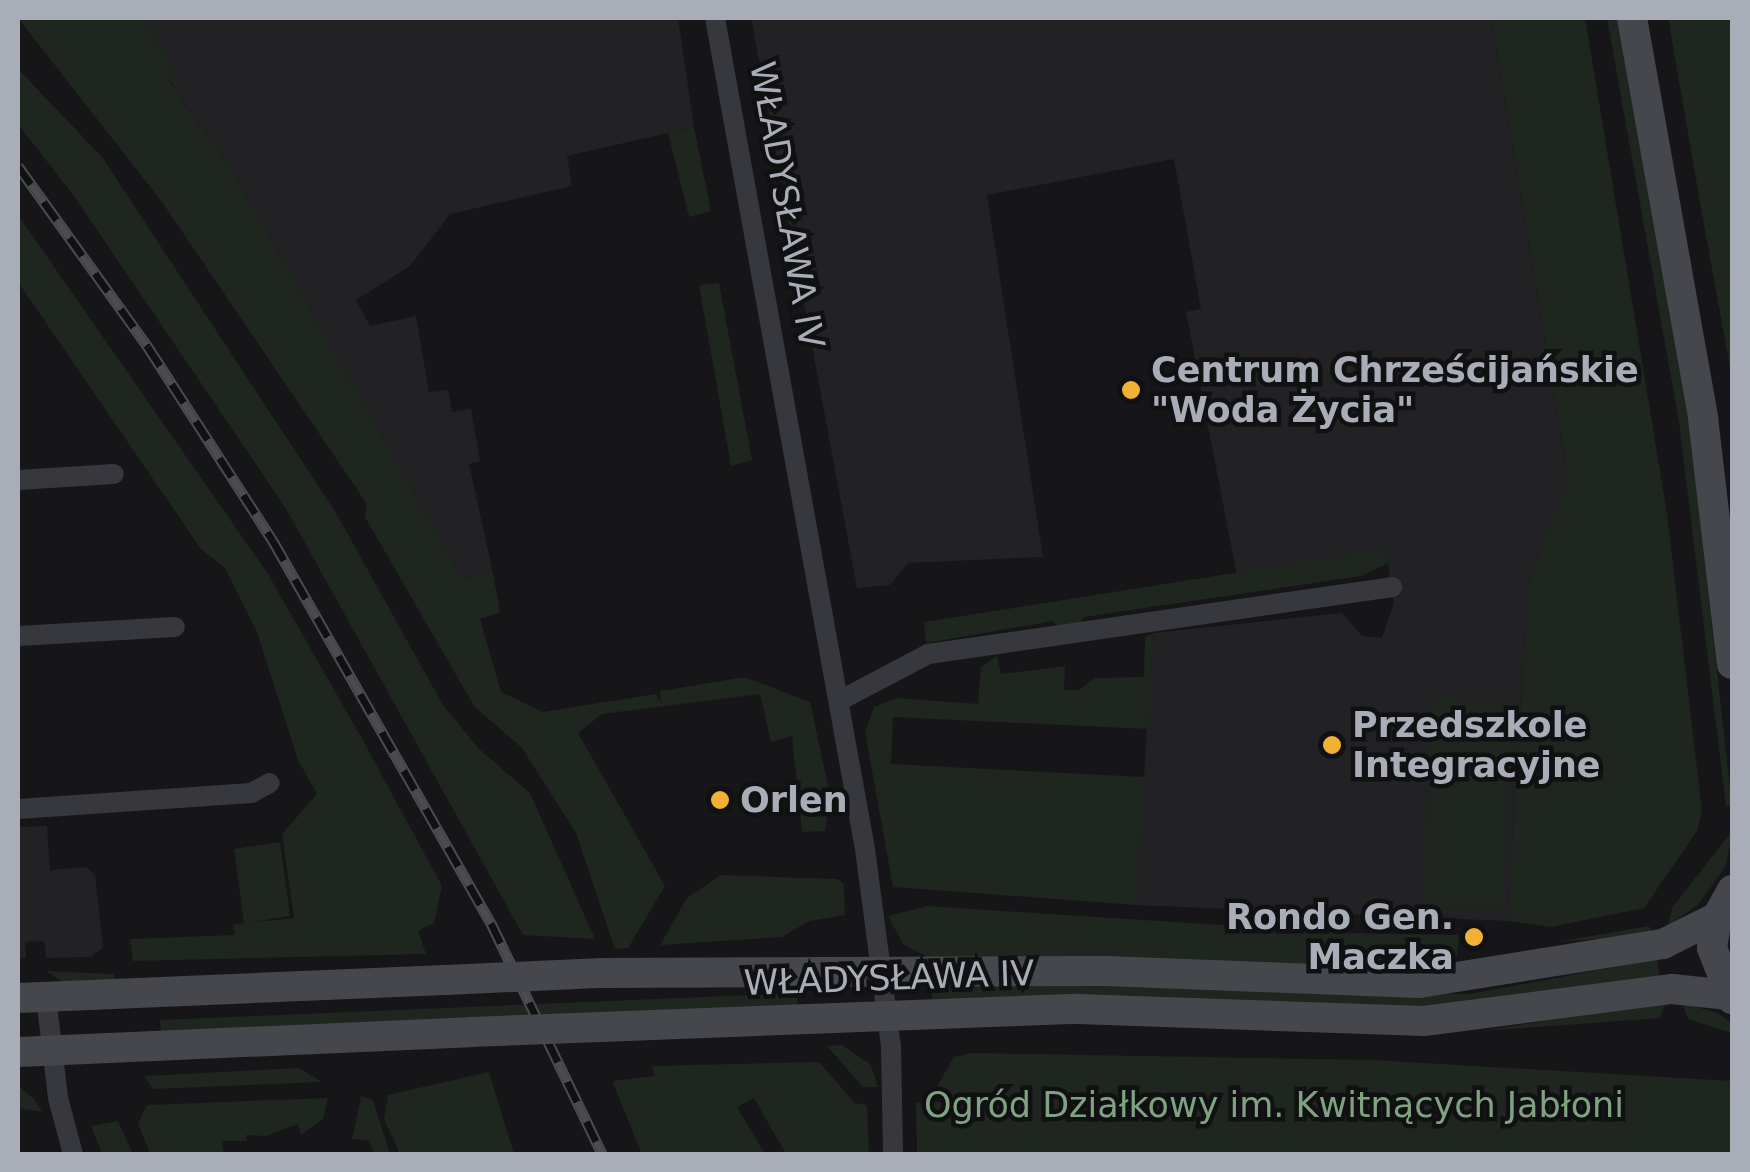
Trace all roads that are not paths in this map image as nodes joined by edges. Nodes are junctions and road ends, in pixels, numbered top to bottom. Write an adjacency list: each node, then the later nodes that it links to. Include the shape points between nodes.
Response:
1 (715, 18): 11 (street, WŁADYSŁAWA IV)
2 (1632, 18): 3 (main road)
3 (1703, 418): 6 (main road); 10 (main road)
4 (114, 474): 5 (street)
5 (18, 480)
6 (1732, 528)
7 (1392, 587): 11 (street, via 928,654)
8 (176, 626): 9 (street)
9 (18, 636)
10 (1732, 664)
11 (839, 701): 16 (street, WŁADYSŁAWA IV)
12 (270, 783): 13 (street, via 251,792)
13 (18, 809)
14 (1732, 890): 15 (main road)
15 (1717, 917): 16 (main road, WŁADYSŁAWA IV, via 1663,944 1441,982 1094,970); 18 (main road, via 1713,958)
16 (882, 974): 17 (main road, WŁADYSŁAWA IV, bridge, via 603,973); 19 (street)
17 (32, 997): 20 (street, WŁADYSŁAWA IV)
18 (1731, 997): 19 (main road, WŁADYSŁAWA IV, via 1672,989 1405,1022 1096,1009)
19 (888, 1016): 20 (main road, WŁADYSŁAWA IV, bridge); 23 (street)
20 (50, 1050): 21 (main road, WŁADYSŁAWA IV); 22 (street)
21 (18, 1052)
22 (72, 1154)
23 (894, 1154)

